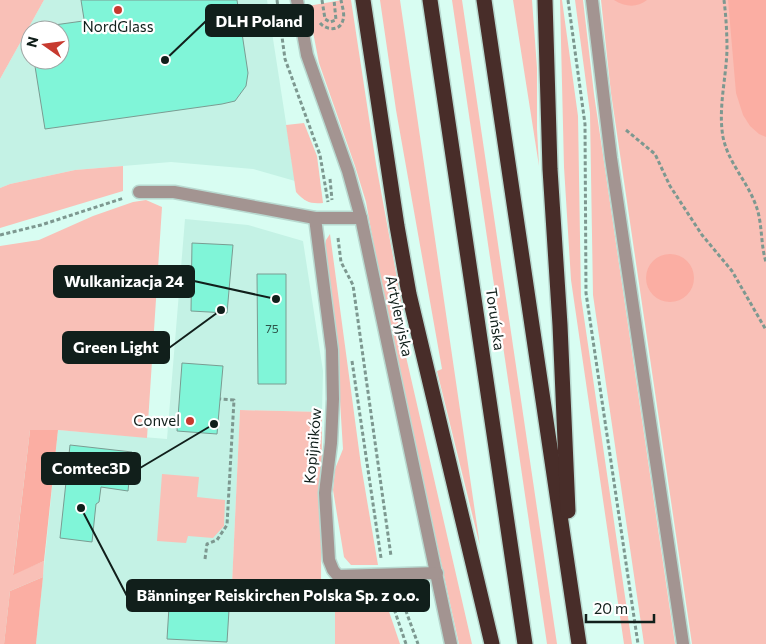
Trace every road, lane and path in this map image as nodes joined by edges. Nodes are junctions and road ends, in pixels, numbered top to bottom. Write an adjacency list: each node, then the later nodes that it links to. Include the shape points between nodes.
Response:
1 (297, 0): 17 (street, Artyleryjska, via 308,55)
2 (322, 0): 3 (path, via 325,19 330,22 336,20)
3 (334, 0)
4 (341, 0): 12 (path, via 343,19 339,27 325,28)
5 (363, 0): 29 (highway, via 409,294)
6 (430, 0): 30 (highway, Toruńska)
7 (484, 0): 26 (highway)
8 (545, 0): 26 (highway, via 568,518)
9 (568, 0): 32 (path, via 585,124 586,293)
10 (592, 0): 13 (street)
11 (724, 0): 20 (path, via 727,50 723,139 755,202)
12 (318, 18)
13 (606, 113): 21 (path, via 655,154 670,186 702,235 732,271); 33 (street)
14 (329, 172): 18 (path)
15 (140, 192): 16 (street, via 174,192); 19 (path, via 41,226)
16 (315, 218): 18 (street); 25 (street, Kopijników, via 332,350 331,443 325,493 329,560 338,576)
17 (361, 218): 18 (street); 24 (street, Artyleryjska)
18 (335, 219): 25 (path, via 341,262 352,285)
19 (0, 235)
20 (766, 262)
21 (766, 330)
22 (220, 399): 23 (path, via 234,400 228,525 217,540 208,544)
23 (205, 559)
24 (437, 573): 25 (street, Kopijników); 28 (street, Artyleryjska)
25 (395, 574): 27 (path)
26 (577, 627): 31 (highway)
27 (418, 644)
28 (450, 644)
29 (492, 644)
30 (525, 644)
31 (579, 644)
32 (638, 644)
33 (683, 644)

